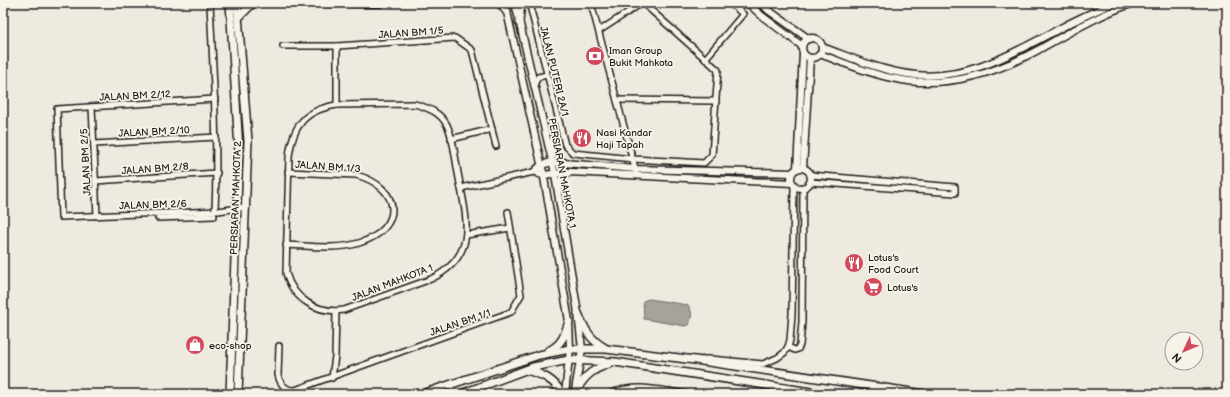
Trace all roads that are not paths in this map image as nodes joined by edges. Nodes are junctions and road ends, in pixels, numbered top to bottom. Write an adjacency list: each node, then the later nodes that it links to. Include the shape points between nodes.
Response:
1 (210, 3): 36 (street)
2 (230, 3): 67 (main road, PERSIARAN MAHKOTA 2, via 239,150)
3 (237, 3): 20 (main road, PERSIARAN MAHKOTA 2)
4 (253, 3): 20 (main road)
5 (324, 3): 6 (main road)
6 (380, 3)
7 (500, 3): 19 (main road)
8 (505, 3): 19 (street, PERSIARAN MAHKOTA 1)
9 (515, 3): 21 (street, PERSIARAN MAHKOTA 1)
10 (521, 3): 21 (main road)
11 (535, 3): 33 (street, JALAN PUTERI 2A/1, via 531,10)
12 (591, 3): 22 (street)
13 (642, 3): 22 (street); 30 (street)
14 (730, 3): 30 (street, via 743,14)
15 (748, 3): 26 (street)
16 (761, 3): 23 (street)
17 (1114, 3): 27 (street, via 991,64 952,74 909,75)
18 (1134, 3): 29 (street, via 1086,23 1015,61 982,74 955,80 916,82 892,78)
19 (507, 12): 50 (street, PERSIARAN MAHKOTA 1)
20 (238, 18): 66 (main road, PERSIARAN MAHKOTA 2, via 248,141)
21 (519, 22): 32 (street, PERSIARAN MAHKOTA 1)
22 (599, 31): 37 (street)
23 (809, 39): 26 (street); 27 (street, via 818,41)
24 (283, 46): 25 (street, JALAN BM 1/5)
25 (337, 46): 39 (street); 41 (street, JALAN BM 1/5, via 455,38 472,50)
26 (802, 46): 28 (street)
27 (822, 47): 29 (street)
28 (803, 53): 31 (street); 51 (street)
29 (820, 54): 31 (street, via 816,58)
30 (705, 58): 38 (street, JALAN PUTERI 2A/1, via 718,70)
31 (810, 58): 51 (street)
32 (530, 66): 34 (street); 35 (street, PERSIARAN MAHKOTA 1)
33 (547, 75): 34 (street); 47 (street, JALAN PUTERI 2A/1, via 565,145 573,153)
34 (538, 77): 35 (street)
35 (534, 85): 42 (street, PERSIARAN MAHKOTA 1)
36 (215, 100): 40 (street, JALAN BM 2/12); 43 (street)
37 (617, 100): 38 (street); 47 (street)
38 (716, 101): 47 (street, JALAN PUTERI 2A/1, via 712,155 704,162)
39 (337, 105): 44 (street, JALAN MAHKOTA 1, via 415,104 434,110 447,125); 52 (street, JALAN MAHKOTA 1, via 310,113 298,125 290,143)
40 (92, 106): 45 (street, JALAN BM 2/5); 71 (street, JALAN BM 2/12, via 57,109)
41 (492, 129): 44 (street); 46 (street, JALAN BM 1/5)
42 (546, 134): 48 (street, PERSIARAN MAHKOTA 1); 49 (street, via 558,158)
43 (216, 137): 45 (street, JALAN BM 2/10); 56 (street)
44 (451, 139): 64 (street, JALAN MAHKOTA 1)
45 (94, 144): 60 (street, JALAN BM 2/5)
46 (496, 146)
47 (633, 159): 55 (street)
48 (552, 162): 49 (street); 50 (street); 57 (street, PERSIARAN MAHKOTA 1)
49 (565, 164): 55 (street)
50 (541, 165): 53 (street); 58 (street, PERSIARAN MAHKOTA 1)
51 (797, 170): 55 (street); 59 (street, via 806,170); 62 (street, via 791,176)
52 (288, 172): 75 (street, JALAN MAHKOTA 1); 75 (street, JALAN BM 1/3, via 365,177 386,192 391,212 388,223 377,234 359,243 342,246)
53 (534, 172): 58 (street); 64 (street)
54 (569, 172): 55 (street); 57 (street); 65 (street, via 562,178)
55 (636, 172): 62 (street)
56 (216, 173): 60 (street, JALAN BM 2/8); 69 (street)
57 (554, 173): 58 (street); 65 (street, PERSIARAN MAHKOTA 1)
58 (543, 175): 78 (street, PERSIARAN MAHKOTA 1)
59 (810, 175): 61 (street); 61 (street, via 956,187 955,193)
60 (95, 181): 70 (street, JALAN BM 2/5)
61 (810, 182): 63 (street)
62 (793, 184): 63 (street); 80 (street, via 792,314)
63 (803, 187): 80 (street, via 800,345 795,350)
64 (461, 188): 74 (street, JALAN MAHKOTA 1)
65 (558, 195): 77 (street, PERSIARAN MAHKOTA 1)
66 (246, 207): 67 (street, JALAN BM 2/6); 92 (main road, PERSIARAN MAHKOTA 2)
67 (236, 208): 69 (street, JALAN BM 2/6); 91 (main road, PERSIARAN MAHKOTA 2)
68 (508, 212): 73 (street, JALAN BM 1/1)
69 (215, 213): 70 (street, JALAN BM 2/6); 72 (street)
70 (97, 216): 71 (street, JALAN BM 2/6)
71 (61, 217)
72 (158, 218)
73 (510, 228): 74 (street); 90 (street, JALAN BM 1/1, via 521,295 511,312)
74 (466, 235): 76 (street, JALAN MAHKOTA 1, via 457,260 442,273)
75 (286, 246): 76 (street, JALAN MAHKOTA 1, via 286,273 294,291 318,309)
76 (336, 312): 90 (street)
77 (578, 313): 82 (street, PERSIARAN MAHKOTA 1); 83 (main road, via 586,332 598,345)
78 (569, 321): 81 (street, PERSIARAN MAHKOTA 1); 84 (main road, via 562,341)
79 (278, 346): 90 (street, JALAN BM 1/1, via 278,375 281,383 288,389 298,390)
80 (788, 347): 87 (street, via 777,358 763,364)
81 (570, 349): 82 (main road); 84 (main road); 85 (street, PERSIARAN MAHKOTA 1)
82 (582, 349): 83 (main road); 86 (street, PERSIARAN MAHKOTA 1)
83 (606, 349): 87 (main road)
84 (539, 355): 93 (main road)
85 (568, 360): 86 (main road); 89 (main road); 95 (street, PERSIARAN MAHKOTA 1)
86 (581, 360): 88 (main road); 96 (street, PERSIARAN MAHKOTA 1)
87 (695, 360): 100 (main road)
88 (615, 362): 96 (main road, via 590,373 579,384); 99 (main road)
89 (526, 370): 94 (main road); 95 (main road, via 551,379)
90 (332, 378)
91 (230, 394)
92 (238, 394)
93 (422, 394)
94 (461, 394)
95 (564, 394)
96 (575, 394)
97 (610, 394): 98 (street, via 629,388)
98 (687, 394)
99 (824, 394)
100 (925, 394)

